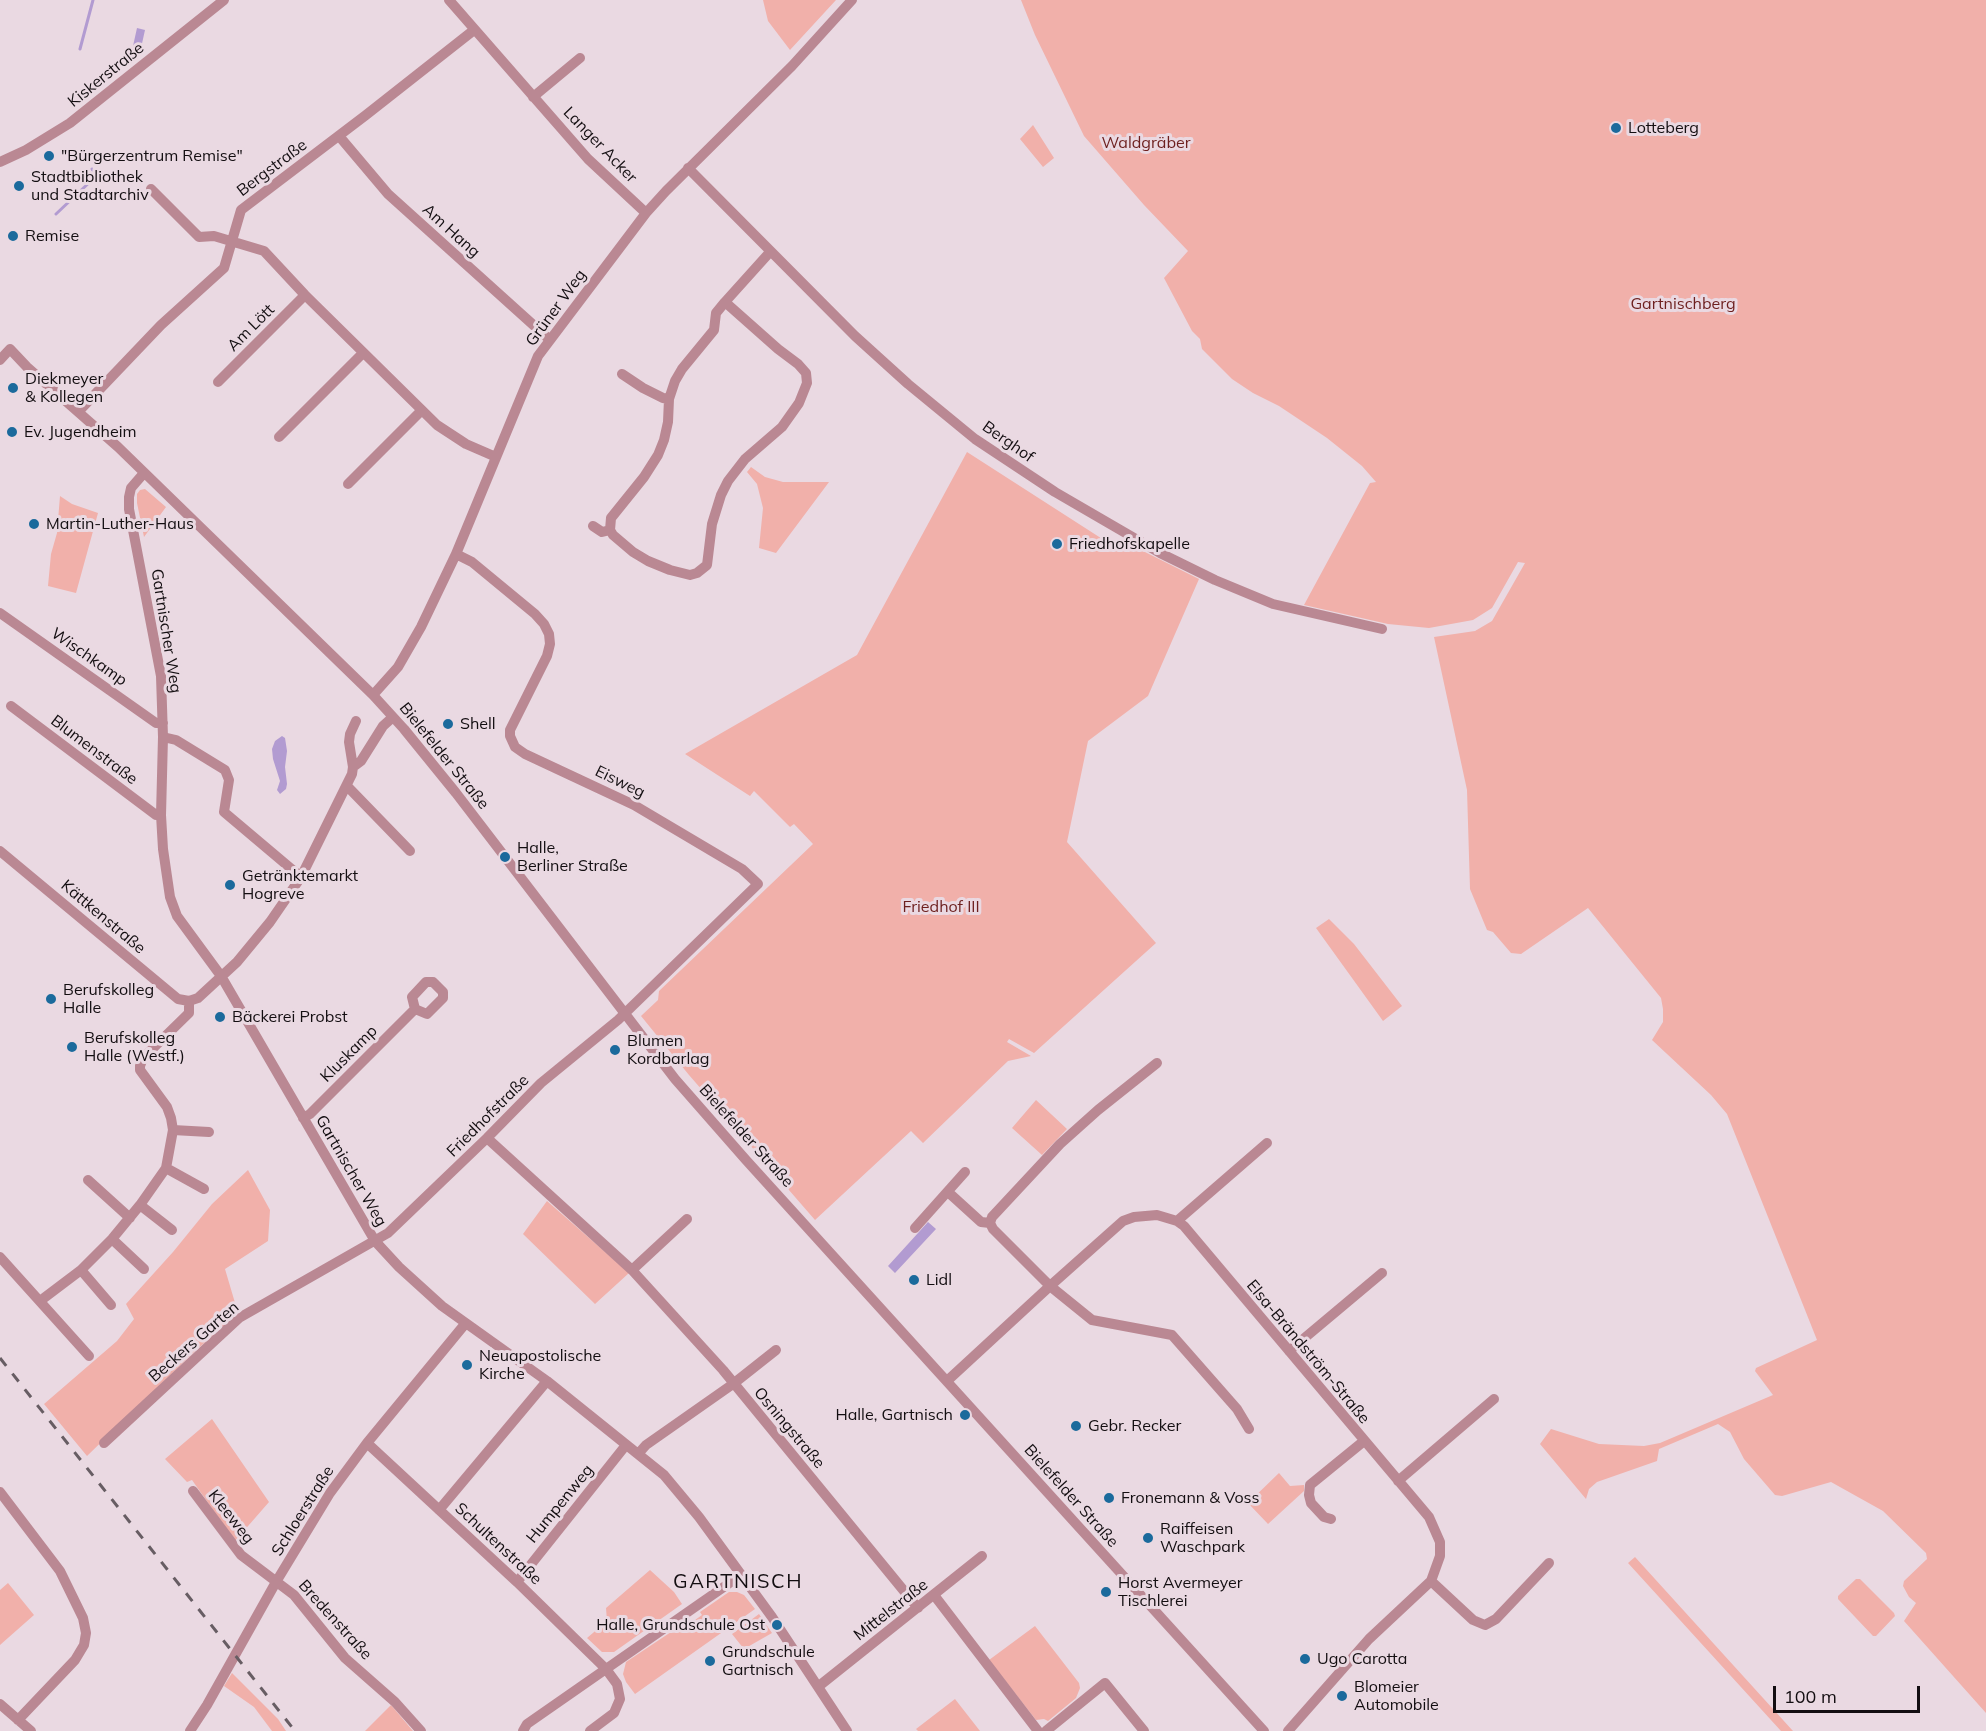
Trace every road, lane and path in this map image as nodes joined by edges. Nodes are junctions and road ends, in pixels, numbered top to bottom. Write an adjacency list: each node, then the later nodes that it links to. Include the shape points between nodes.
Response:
1 (224, 0): 8 (street, Kiskerstraße, via 70,123)
2 (449, 0): 4 (street, Langer Acker)
3 (852, 0): 9 (street, Grüner Weg, via 792,66)
4 (474, 30): 6 (street, Langer Acker); 7 (street, Bergstraße)
5 (580, 58): 6 (street)
6 (533, 97): 11 (street, Langer Acker, via 588,159)
7 (339, 136): 12 (street, Bergstraße, via 241,210); 16 (street, Am Hang, via 388,194)
8 (0, 162)
9 (688, 168): 11 (street, Grüner Weg); 13 (street, Berghof)
10 (151, 189): 12 (street, via 200,237)
11 (646, 213): 16 (street, Grüner Weg)
12 (232, 241): 14 (street, via 264,251); 23 (street, Bergstraße, via 224,268 161,325)
13 (770, 252): 15 (street); 32 (street, Berghof, via 908,384 975,439 1055,492 1215,580 1273,604)
14 (305, 295): 17 (street); 20 (street, Am Lött)
15 (725, 302): 21 (street, via 716,313 714,330 681,369); 29 (street, via 803,368 807,383 799,404 782,427 745,459 728,481 712,524 707,565 697,573 681,573 648,561)
16 (550, 340): 25 (street, Grüner Weg, via 538,356)
17 (363, 353): 22 (street); 24 (street)
18 (0, 360): 23 (street, Bielefelder Straße, via 10,349)
19 (622, 374): 21 (street)
20 (218, 382)
21 (669, 399): 29 (street, via 668,422 658,455 615,510)
22 (421, 411): 25 (street, via 466,444); 27 (street)
23 (78, 412): 26 (street, Bielefelder Straße)
24 (279, 437)
25 (496, 457): 30 (street, Grüner Weg)
26 (144, 473): 33 (street, Bielefelder Straße); 37 (street, Gartnischer Weg, via 131,488 129,509 160,676)
27 (348, 484)
28 (593, 526): 29 (street, via 602,532)
29 (610, 530)
30 (456, 554): 33 (street, Grüner Weg, via 398,667); 48 (street, Eisweg, via 472,562 535,614 549,634 547,656 510,730 515,747 634,805 742,868 758,884)
31 (0, 613): 37 (street, Wischkamp, via 156,723)
32 (1382, 629)
33 (373, 695): 35 (street, Bielefelder Straße)
34 (11, 706): 41 (street, Blumenstraße)
35 (393, 717): 39 (street); 48 (street, Bielefelder Straße, via 463,802)
36 (356, 721): 39 (street, via 349,742)
37 (163, 723): 38 (street, Gartnischer Weg)
38 (164, 737): 41 (street, Gartnischer Weg); 44 (street, via 176,740 225,771 229,780 224,812)
39 (353, 767): 40 (street)
40 (347, 786): 43 (street); 44 (street)
41 (161, 815): 45 (street, Gartnischer Weg, via 167,882 177,916)
42 (0, 851): 46 (street, Kättkenstraße, via 178,999)
43 (410, 851)
44 (301, 877): 45 (street, via 270,922)
45 (220, 976): 46 (street, via 198,998); 50 (street, Gartnischer Weg)
46 (189, 1001): 51 (street, via 189,1012 143,1058 140,1070 167,1107)
47 (415, 1009): 50 (street, Kluskamp)
48 (624, 1014): 53 (street, Friedhofstraße, via 541,1083); 82 (street, Bielefelder Straße, via 739,1152)
49 (1158, 1063): 64 (street, via 1060,1144)
50 (303, 1118): 68 (street, Gartnischer Weg)
51 (173, 1130): 52 (street); 55 (street)
52 (209, 1132)
53 (487, 1138): 68 (street, Friedhofstraße); 72 (street, Osningstraße)
54 (1267, 1143): 63 (street)
55 (166, 1168): 58 (street); 60 (street)
56 (965, 1172): 59 (street)
57 (88, 1180): 61 (street)
58 (204, 1189)
59 (948, 1191): 64 (street, via 981,1222); 65 (street)
60 (140, 1205): 61 (street); 66 (street)
61 (130, 1218): 67 (street)
62 (687, 1219): 72 (street)
63 (1177, 1221): 74 (street, via 1146,1215 1123,1221); 79 (street, Elsa-Brändström-Straße)
64 (990, 1223): 74 (street)
65 (915, 1228)
66 (172, 1230)
67 (112, 1239): 70 (street); 71 (street)
68 (375, 1241): 77 (street, Gartnischer Weg); 87 (street, Beckers Garten, via 239,1318)
69 (0, 1257): 75 (street)
70 (144, 1269)
71 (81, 1270): 75 (street); 76 (street)
72 (632, 1270): 83 (street, Osningstraße)
73 (1382, 1273): 79 (street)
74 (1050, 1286): 82 (street); 85 (street, via 1092,1320 1172,1335 1237,1409)
75 (40, 1301): 80 (street)
76 (111, 1305)
77 (465, 1324): 81 (street, Gartnischer Weg); 88 (street, Schloerstraße)
78 (776, 1350): 83 (street)
79 (1289, 1351): 86 (street, Elsa-Brändström-Straße)
80 (89, 1356)
81 (547, 1381): 89 (street, Gartnischer Weg); 94 (street)
82 (947, 1381): 117 (street, Bielefelder Straße)
83 (733, 1384): 90 (street); 103 (street, Osningstraße)
84 (1494, 1399): 91 (street)
85 (1249, 1429)
86 (1364, 1441): 91 (street, Elsa-Brändström-Straße); 95 (street, via 1310,1485 1311,1503)
87 (104, 1443)
88 (367, 1443): 94 (street, Schultenstraße); 100 (street, Schloerstraße, via 330,1493)
89 (626, 1445): 90 (street, Gartnischer Weg); 101 (street, Humpenweg)
90 (638, 1454): 98 (street, Gartnischer Weg, via 671,1483)
91 (1398, 1481): 99 (street, Elsa-Brändström-Straße, via 1436,1529 1440,1556)
92 (192, 1491): 100 (street, Kleeweg, via 241,1555)
93 (0, 1492): 107 (street, via 60,1571 83,1618 86,1633 75,1660)
94 (439, 1510): 101 (street, Schultenstraße)
95 (1331, 1519)
96 (982, 1556): 102 (street, Mittelstraße)
97 (1549, 1563): 99 (street, via 1496,1619 1485,1625 1473,1620)
98 (741, 1575): 104 (street); 105 (street, Gartnischer Weg)
99 (1431, 1581): 118 (street, Elsa-Brändström-Straße, via 1369,1639)
100 (276, 1582): 108 (street, Schloerstraße); 110 (street, Bredenstraße, via 294,1595 345,1658)
101 (517, 1582): 104 (street, Schultenstraße)
102 (934, 1595): 103 (street, Mittelstraße); 114 (street)
103 (918, 1608): 105 (street, Mittelstraße)
104 (606, 1669): 111 (street, via 527,1724); 112 (street, via 620,1699 614,1713)
105 (819, 1686): 113 (street, Gartnischer Weg)
106 (0, 1704): 107 (street)
107 (18, 1720): 109 (street)
108 (193, 1730)
109 (31, 1731)
110 (421, 1731)
111 (523, 1731)
112 (590, 1731)
113 (847, 1731)
114 (1038, 1731)
115 (1046, 1731): 116 (street, via 1105,1683)
116 (1144, 1731)
117 (1264, 1731)
118 (1288, 1731)

